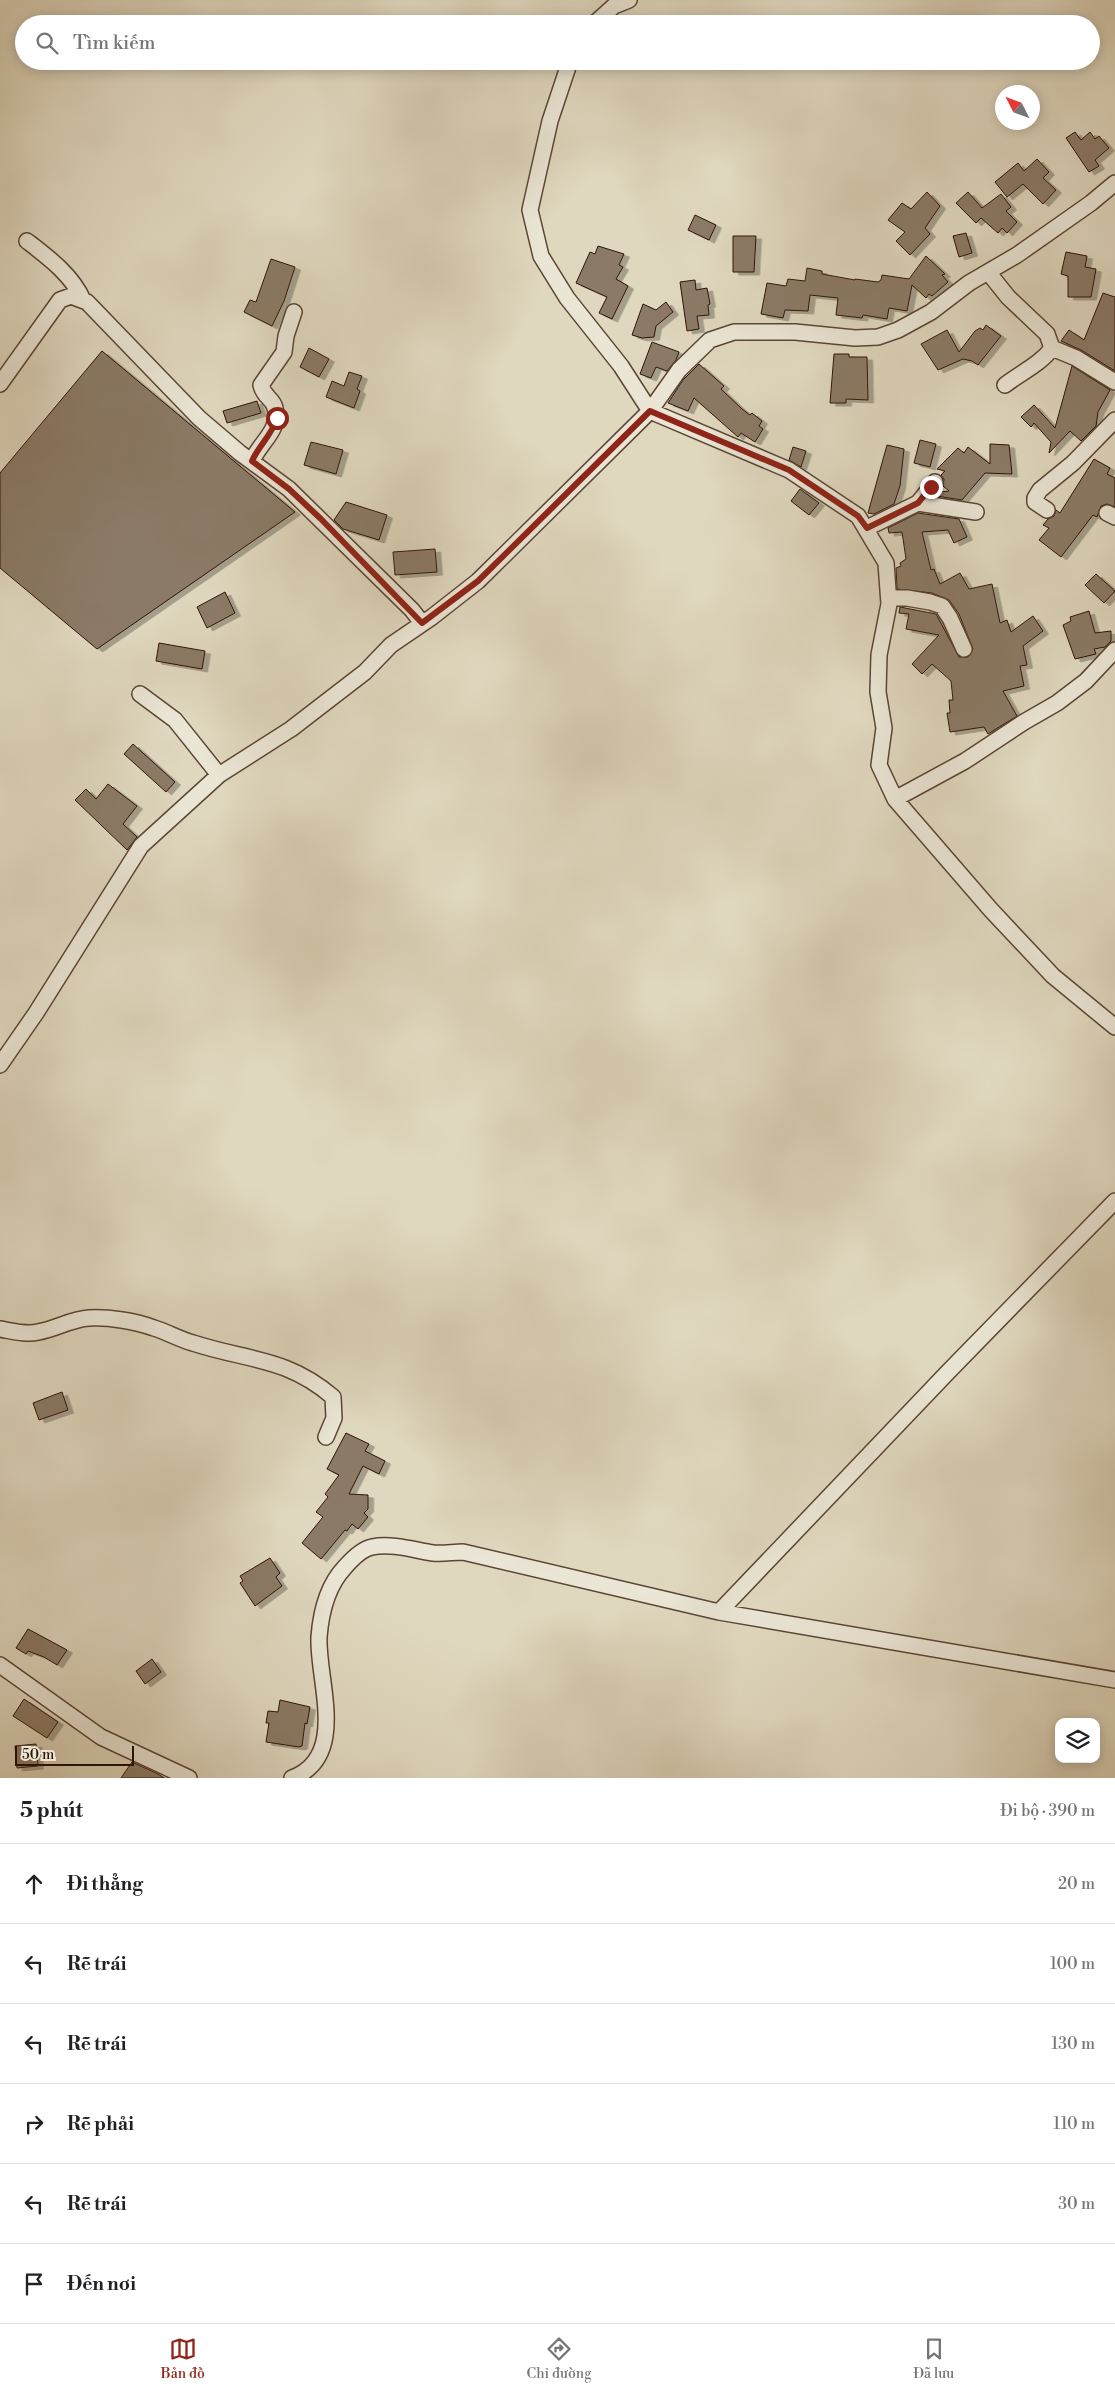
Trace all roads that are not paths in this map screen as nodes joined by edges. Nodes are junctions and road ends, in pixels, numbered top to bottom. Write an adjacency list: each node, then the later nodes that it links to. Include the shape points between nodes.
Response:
1 (629, 0): 2 (street, via 614,6)
2 (604, 15)
3 (567, 70): 13 (street, via 550,122 530,210 541,256 567,298 621,366)
4 (1115, 183): 6 (street, via 1092,203)
5 (28, 241): 7 (street, via 61,268 80,291)
6 (988, 272): 9 (street, via 1008,297 1047,334); 13 (street, via 931,312 878,337 734,332 710,340 679,370)
7 (83, 300): 11 (street, via 71,296 60,300); 15 (street, via 199,418)
8 (294, 312): 15 (street, via 284,352 262,385 263,394 275,405 277,418 272,432)
9 (1052, 348): 10 (street, via 1076,358); 12 (street, via 1045,358)
10 (1115, 382)
11 (0, 384)
12 (1004, 385)
13 (650, 411): 20 (street, via 789,470 858,516); 22 (street, via 478,581)
14 (1115, 420): 18 (street, via 1040,490 1035,502)
15 (252, 461): 22 (street, via 321,519)
16 (935, 482): 17 (street)
17 (918, 503): 19 (street); 20 (street)
18 (1047, 510)
19 (976, 512)
20 (867, 528): 21 (street, via 886,563)
21 (888, 598): 23 (street, via 914,599 942,606); 27 (street, via 879,655 878,692 884,728 879,765)
22 (422, 623): 26 (street, via 298,723)
23 (964, 649)
24 (1115, 650): 27 (street, via 1086,681 1057,703 965,761)
25 (140, 694): 26 (street, via 175,720)
26 (219, 775): 29 (street, via 141,846)
27 (895, 799): 28 (street, via 1053,976)
28 (1115, 1027)
29 (0, 1065)
30 (1115, 1201): 33 (street)
31 (0, 1330): 32 (street, via 36,1333 62,1323 89,1318 129,1322 152,1327 192,1343 263,1359 292,1369 334,1397 334,1418)
32 (326, 1436)
33 (719, 1612): 35 (street); 38 (street, via 464,1552 435,1553 371,1547 340,1571 327,1595 319,1637 326,1700 324,1741 311,1766)
34 (0, 1665): 36 (street, via 101,1737)
35 (1115, 1680)
36 (162, 1772): 37 (street)
37 (189, 1778)
38 (292, 1778)

